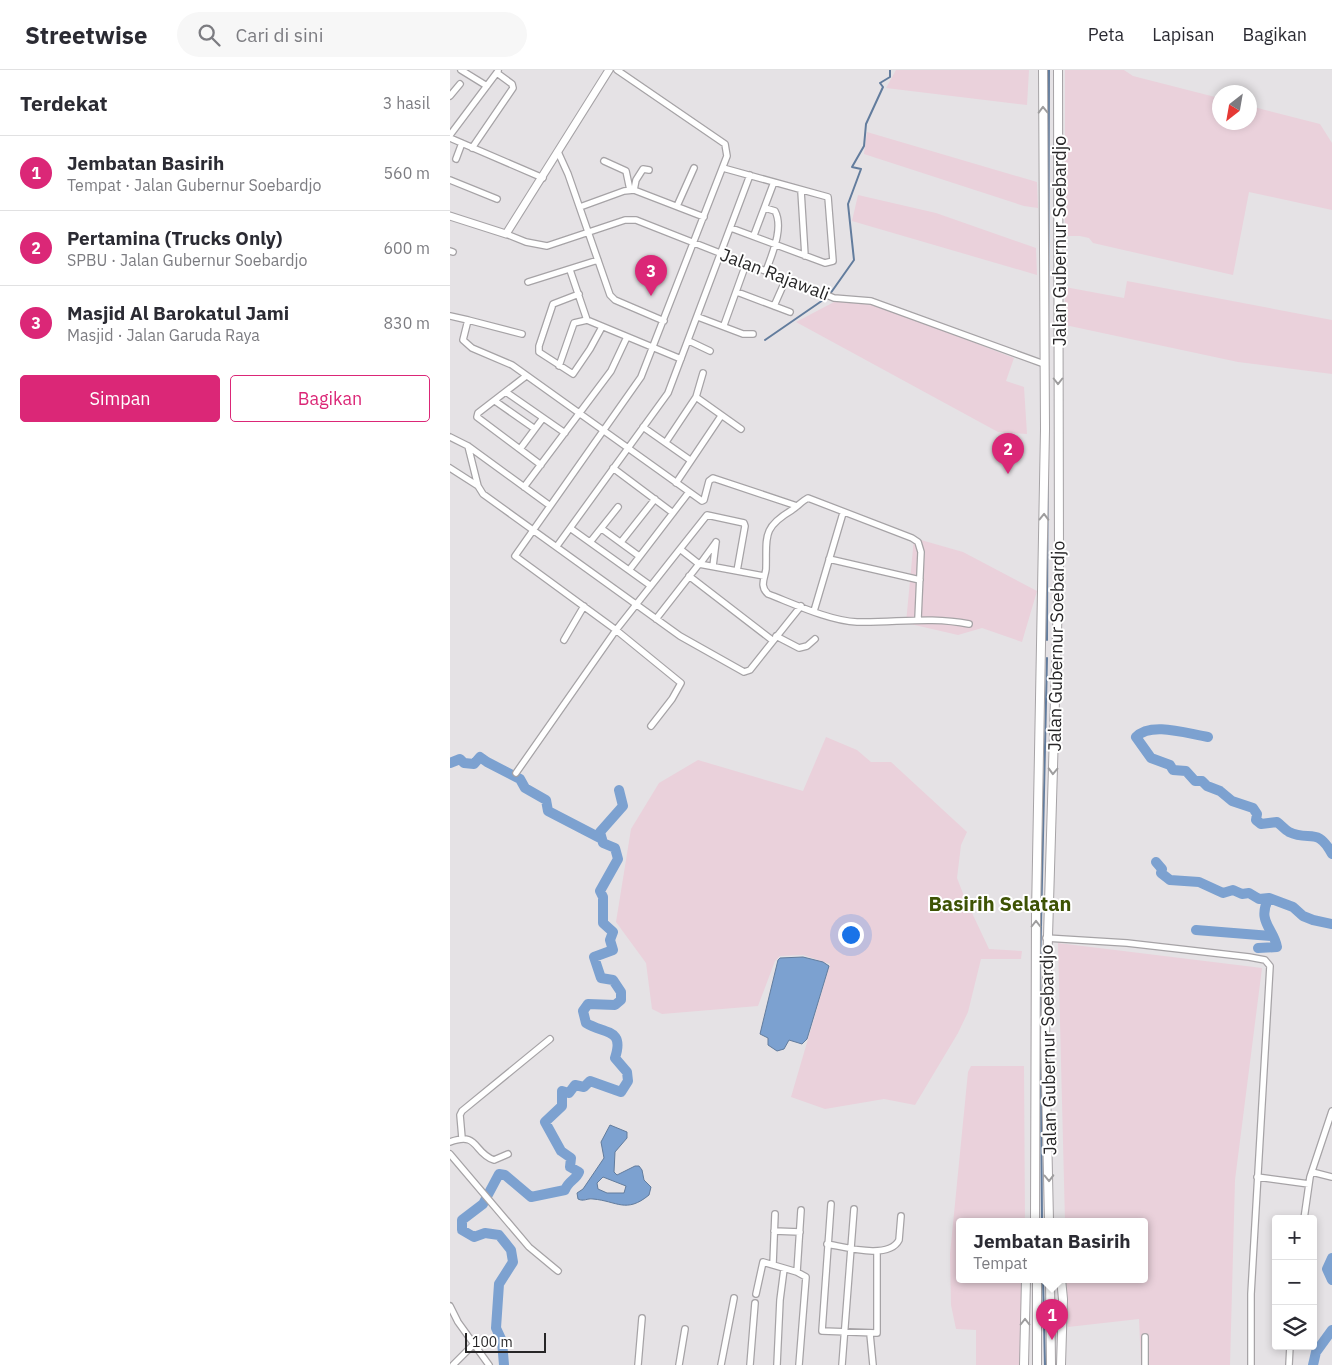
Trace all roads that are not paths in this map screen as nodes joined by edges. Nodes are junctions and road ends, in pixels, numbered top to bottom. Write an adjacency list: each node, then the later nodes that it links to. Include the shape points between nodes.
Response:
1 (462, 70): 8 (street)
2 (609, 70): 13 (main road)
3 (617, 70): 17 (street, via 725,144)
4 (1043, 70): 63 (highway, Jalan Gubernur Soebardjo, one-way to 4)
5 (1058, 70): 126 (highway, Jalan Gubernur Soebardjo, one-way to 126, via 1059,564)
6 (498, 71): 8 (street); 12 (street, via 513,88)
7 (460, 84): 9 (street)
8 (486, 86): 10 (street)
9 (450, 96)
10 (450, 136): 11 (street)
11 (462, 143): 12 (street); 14 (street)
12 (472, 148): 20 (street)
13 (558, 152): 20 (main road); 27 (street)
14 (456, 159)
15 (604, 161): 23 (street, via 626,171)
16 (694, 168): 26 (street)
17 (724, 168): 19 (street); 30 (street)
18 (649, 170): 23 (street, via 639,174)
19 (750, 175): 22 (street); 31 (street)
20 (543, 178): 32 (main road)
21 (450, 180): 25 (street)
22 (774, 182): 24 (street); 28 (street)
23 (632, 190): 26 (street); 27 (street)
24 (801, 190): 38 (street); 38 (street, via 828,197 832,262 825,264)
25 (496, 199)
26 (677, 206): 30 (street)
27 (580, 207): 33 (street)
28 (765, 208): 34 (street); 36 (street, via 776,214)
29 (450, 216): 32 (main road)
30 (704, 217): 35 (street)
31 (731, 228): 34 (street); 37 (street)
32 (506, 234): 33 (street, Jalan Rajawali, via 542,246)
33 (589, 234): 35 (street, Jalan Rajawali, via 630,220); 39 (street)
34 (754, 235): 36 (street)
35 (694, 243): 37 (street, Jalan Rajawali); 53 (street)
36 (776, 244): 38 (street); 42 (street)
37 (721, 253): 40 (street, Jalan Rajawali); 50 (street)
38 (805, 256)
39 (598, 260): 41 (street); 53 (street, via 612,297)
40 (746, 264): 42 (street, Jalan Rajawali); 45 (street)
41 (570, 270): 44 (street); 46 (street)
42 (766, 271): 43 (street, Jalan Rajawali)
43 (786, 278): 47 (street); 63 (street, Jalan Rajawali, via 834,298 871,301)
44 (528, 282)
45 (737, 292): 47 (street); 54 (street)
46 (579, 294): 52 (street); 64 (street, via 553,304 539,346 540,353)
47 (774, 306): 48 (street)
48 (790, 312)
49 (450, 316): 51 (street)
50 (698, 317): 54 (street); 59 (street)
51 (468, 320): 56 (street); 66 (street, via 465,342 478,351 504,360)
52 (587, 320): 55 (street); 64 (street, via 574,323)
53 (664, 321): 60 (street)
54 (724, 325): 57 (street, via 743,334)
55 (602, 327): 58 (street); 64 (street, via 573,374)
56 (522, 334)
57 (753, 334)
58 (627, 337): 60 (street); 70 (street, via 615,364)
59 (689, 341): 61 (street); 62 (street)
60 (653, 348): 62 (street); 76 (street, via 641,376)
61 (710, 351)
62 (681, 359): 73 (street, via 668,393)
63 (1044, 364): 125 (highway, Jalan Gubernur Soebardjo, one-way to 63)
64 (559, 366)
65 (703, 373): 68 (street)
66 (526, 376): 67 (street); 70 (street)
67 (506, 392): 69 (street); 72 (street)
68 (696, 397): 71 (street); 79 (street)
69 (496, 400): 74 (street); 81 (street, via 478,413 478,418)
70 (579, 414): 76 (street); 77 (street)
71 (721, 416): 75 (street); 83 (street)
72 (543, 418): 74 (street); 77 (street)
73 (643, 427): 79 (street); 82 (street)
74 (535, 429): 81 (street)
75 (741, 429)
76 (603, 432): 82 (street); 92 (street)
77 (564, 433): 84 (street)
78 (450, 437): 80 (street)
79 (666, 442): 83 (street)
80 (468, 446): 88 (street); 89 (street)
81 (520, 449): 84 (street)
82 (628, 449): 86 (street); 87 (street)
83 (690, 460): 87 (street)
84 (541, 464): 89 (street)
85 (450, 468): 88 (street)
86 (613, 468): 91 (street); 97 (street)
87 (676, 483): 90 (street)
88 (478, 486): 99 (street, via 483,494)
89 (524, 488): 92 (street)
90 (689, 492): 93 (street, via 704,501 709,481 715,478); 95 (street)
91 (655, 499): 95 (street); 101 (street)
92 (549, 505): 99 (street)
93 (796, 506): 96 (street, via 805,499 812,499); 111 (street, via 777,520 768,534)
94 (618, 507): 98 (street)
95 (673, 513): 104 (street)
96 (843, 513): 105 (street); 112 (street, via 918,542)
97 (570, 528): 100 (street); 102 (street)
98 (602, 529): 100 (street); 101 (street)
99 (532, 530): 102 (street); 115 (street, via 515,553 516,558)
100 (591, 541): 108 (street)
101 (621, 542): 104 (street)
102 (557, 546): 114 (street)
103 (680, 549): 106 (street); 109 (street, via 707,515 744,523); 113 (street)
104 (639, 556): 108 (street)
105 (829, 560): 112 (street); 117 (street)
106 (700, 564): 107 (street); 107 (street, via 716,542); 110 (street)
107 (713, 566): 109 (street)
108 (630, 569): 113 (street)
109 (737, 571): 111 (street)
110 (689, 576): 118 (street); 122 (street)
111 (764, 576): 116 (street, via 766,592)
112 (920, 580): 119 (street)
113 (651, 586): 114 (street)
114 (636, 605): 118 (street); 121 (street)
115 (584, 606): 121 (street); 124 (street)
116 (801, 606): 117 (street); 122 (street)
117 (814, 611): 119 (street, via 857,622)
118 (656, 619): 122 (street, via 699,648 746,672)
119 (918, 619): 120 (street)
120 (969, 624)
121 (616, 630): 127 (street, via 681,682); 128 (street)
122 (774, 638): 123 (street, via 799,648)
123 (815, 639)
124 (564, 640)
125 (1041, 650): 126 (highway); 141 (highway, Jalan Gubernur Soebardjo, one-way to 125, via 1036,914)
126 (1056, 650): 129 (highway, Jalan Gubernur Soebardjo, one-way to 129)
127 (651, 726)
128 (516, 773)
129 (1046, 938): 138 (street, via 1137,944 1268,962 1272,972); 149 (highway, Jalan Gubernur Soebardjo, one-way to 149)
130 (550, 1039): 132 (street, via 462,1111)
131 (1332, 1110): 136 (street)
132 (462, 1138): 133 (street); 135 (street, via 475,1143 490,1159 498,1160)
133 (450, 1142)
134 (450, 1154): 157 (street, via 529,1247)
135 (508, 1154)
136 (1312, 1172): 137 (street); 139 (street)
137 (1332, 1177)
138 (1257, 1178): 139 (street); 191 (street)
139 (1309, 1184): 145 (street)
140 (831, 1204): 152 (street)
141 (1036, 1206): 147 (highway); 148 (highway, Jalan Gubernur Soebardjo)
142 (854, 1208): 153 (street)
143 (801, 1210): 151 (street)
144 (775, 1214): 150 (street)
145 (1305, 1215)
146 (901, 1216): 154 (street, via 898,1243)
147 (1032, 1218)
148 (1035, 1218)
149 (1050, 1218)
150 (774, 1231): 151 (street); 155 (street)
151 (800, 1232): 158 (street)
152 (826, 1244): 153 (street); 171 (street, via 821,1330)
153 (851, 1248): 154 (street); 171 (street)
154 (877, 1252): 172 (street, via 877,1333)
155 (773, 1264): 156 (street); 165 (street, via 762,1263)
156 (784, 1268): 158 (street); 182 (street)
157 (558, 1271)
158 (797, 1272): 183 (street, via 806,1277)
159 (1026, 1283): 163 (highway)
160 (1037, 1283): 164 (highway)
161 (1050, 1283): 188 (highway)
162 (1061, 1283): 189 (highway)
163 (1025, 1292): 164 (highway); 186 (highway, one-way to 163)
164 (1037, 1293): 187 (highway)
165 (756, 1294)
166 (734, 1298): 180 (street)
167 (755, 1303): 181 (street)
168 (450, 1306): 174 (street)
169 (642, 1318): 178 (street)
170 (685, 1329): 179 (street)
171 (845, 1333): 172 (street); 184 (street)
172 (870, 1334): 185 (street)
173 (1144, 1337): 190 (street)
174 (474, 1344): 176 (street); 177 (street)
175 (1290, 1350): 192 (street)
176 (454, 1364)
177 (489, 1365)
178 (638, 1365)
179 (679, 1365)
180 (721, 1365)
181 (750, 1365)
182 (777, 1365)
183 (799, 1365)
184 (842, 1365)
185 (873, 1365)
186 (1024, 1365)
187 (1038, 1365)
188 (1051, 1365)
189 (1061, 1365)
190 (1145, 1365)
191 (1251, 1365)
192 (1289, 1365)

